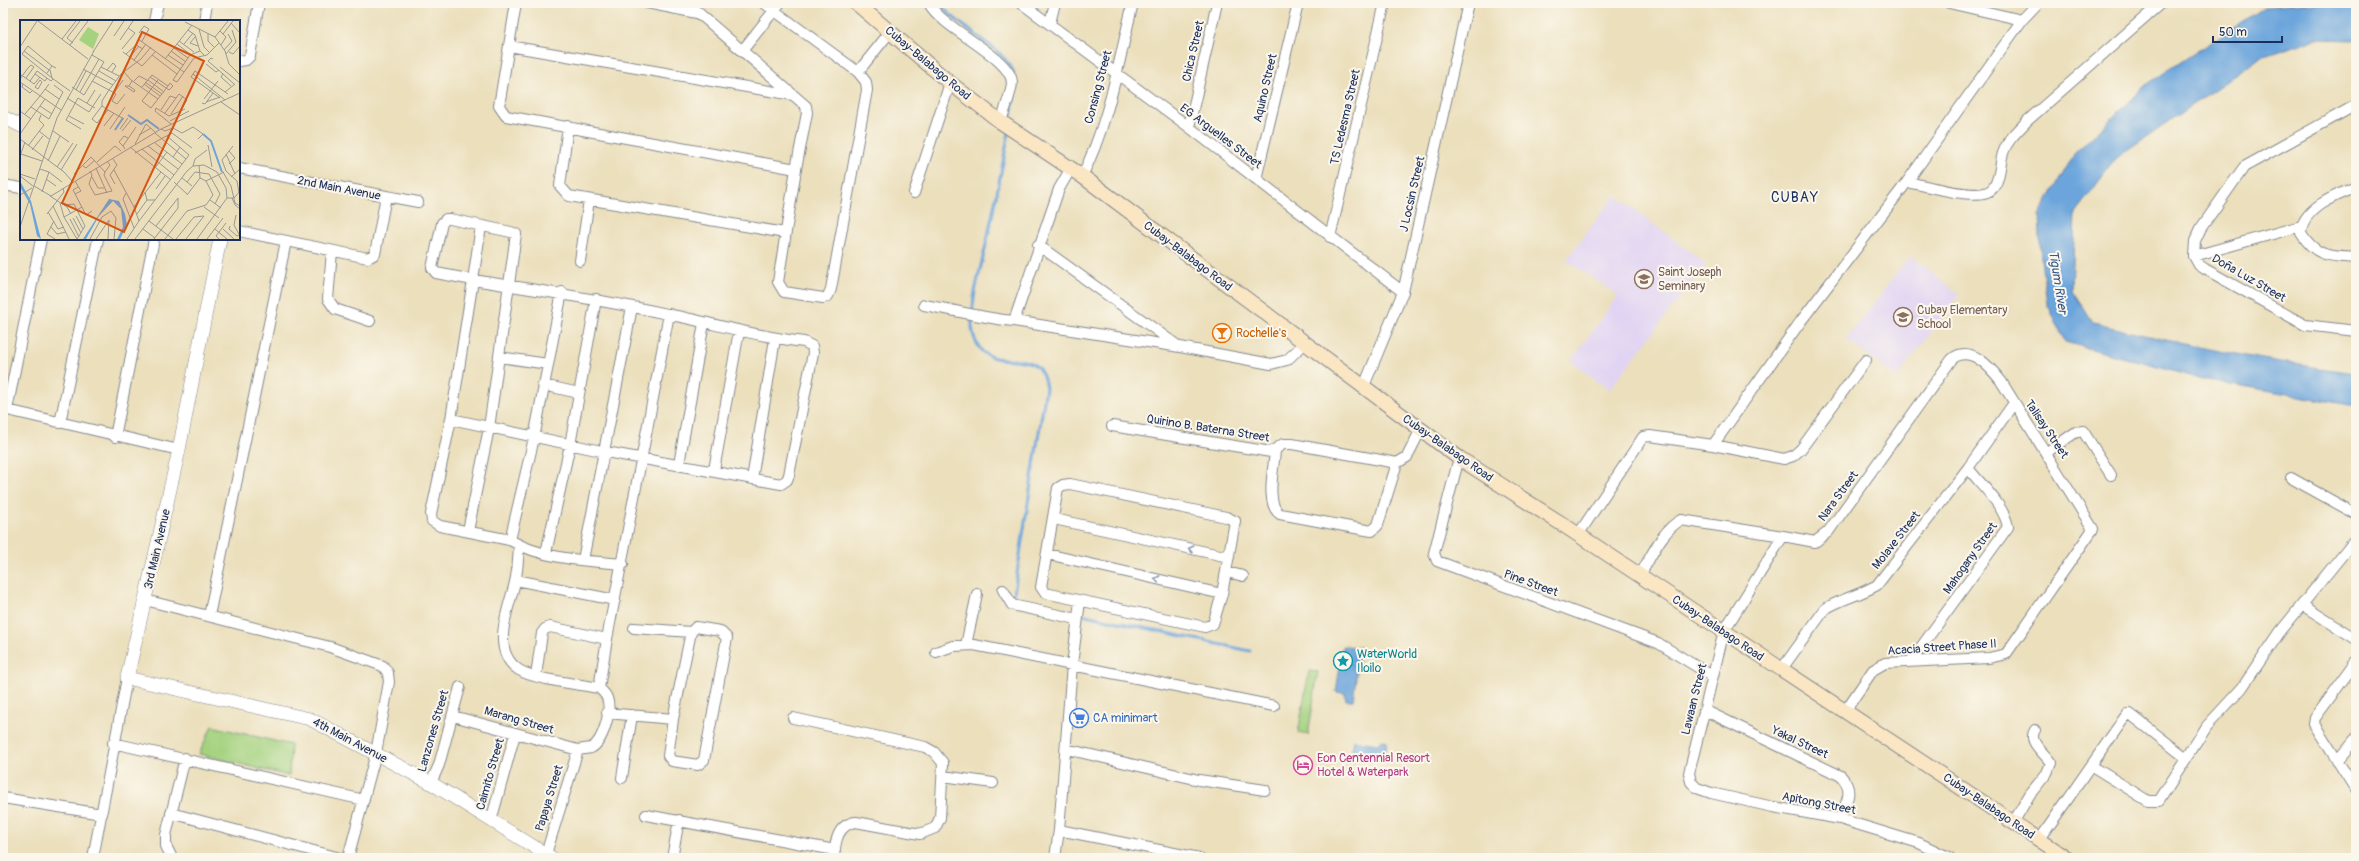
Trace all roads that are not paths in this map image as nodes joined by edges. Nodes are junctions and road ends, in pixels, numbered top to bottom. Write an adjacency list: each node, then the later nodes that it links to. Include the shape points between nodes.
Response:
1 (158, 3): 23 (street)
2 (207, 3): 24 (street)
3 (260, 3): 30 (street, via 250,56)
4 (516, 3): 28 (street)
5 (647, 3): 22 (street)
6 (687, 3): 22 (street)
7 (764, 3): 21 (street)
8 (780, 3): 21 (street)
9 (856, 3): 27 (main road, Cubay-Balabago Road)
10 (929, 3): 37 (street, via 940,18 1006,69 1012,83)
11 (1021, 3): 26 (street, EG Arguelles Street)
12 (1055, 3): 26 (street)
13 (1133, 3): 32 (street, Consing Street)
14 (1217, 3): 40 (street, Chica Street)
15 (1298, 3): 45 (street, Aquino Street)
16 (1385, 3): 58 (street, TS Ledesma Street)
17 (1468, 3): 72 (street, J Locsin Street)
18 (1949, 3): 25 (street)
19 (2038, 3): 25 (street)
20 (2161, 3): 46 (street, via 2011,138 2003,154 1994,188 1987,193 1973,195)
21 (774, 11): 29 (street); 31 (street)
22 (697, 13): 29 (street)
23 (154, 20)
24 (204, 20)
25 (2022, 20): 46 (street)
26 (1050, 23): 32 (street, EG Arguelles Street)
27 (890, 32): 31 (street); 33 (main road, Cubay-Balabago Road)
28 (509, 46): 34 (street); 39 (street, via 499,106 502,113 506,116)
29 (742, 51): 34 (street)
30 (240, 61)
31 (858, 72): 57 (street, via 866,82 867,90 828,296 817,298 784,292 780,288 778,277)
32 (1116, 73): 40 (street, EG Arguelles Street); 44 (street, Consing Street, via 1092,158)
33 (950, 83): 37 (main road, Cubay-Balabago Road); 50 (street)
34 (794, 95): 43 (street, via 806,106 807,113)
35 (2355, 108): 66 (street, Doña Luz Street, via 2244,167 2201,228 2195,241)
36 (3, 117): 38 (street)
37 (1005, 124): 42 (main road, Cubay-Balabago Road)
38 (20, 126)
39 (568, 126): 43 (street); 52 (street, via 560,186 569,196)
40 (1189, 128): 45 (street, EG Arguelles Street)
41 (240, 168): 51 (street, 2nd Main Avenue)
42 (1071, 168): 44 (main road, Cubay-Balabago Road); 64 (street, via 1059,189)
43 (796, 169): 57 (street)
44 (1082, 176): 83 (main road, Cubay-Balabago Road)
45 (1256, 179): 58 (street, EG Arguelles Street)
46 (1907, 182): 102 (street, via 1801,321)
47 (3, 185): 49 (street)
48 (2356, 187): 55 (street, via 2320,205)
49 (20, 188)
50 (914, 194)
51 (386, 196): 53 (street); 65 (street, 2nd Main Avenue, via 375,254 368,258)
52 (590, 200): 57 (street); 68 (street)
53 (418, 202)
54 (481, 226): 69 (street); 69 (street, via 446,219 442,223 432,268 436,273); 70 (street, via 516,234)
55 (2301, 226): 66 (street); 67 (street, via 2304,238 2311,248 2320,254)
56 (240, 231): 63 (street, 2nd Main Avenue)
57 (785, 233)
58 (1330, 236): 72 (street, EG Arguelles Street)
59 (41, 240): 93 (street)
60 (98, 240): 95 (street)
61 (154, 240): 99 (street)
62 (220, 240): 103 (street, 3rd Main Avenue)
63 (286, 241): 65 (street, 2nd Main Avenue); 141 (street)
64 (1038, 246): 78 (street); 84 (street)
65 (332, 251): 77 (street, via 328,299 330,305)
66 (2194, 256): 81 (street, Doña Luz Street, via 2205,269 2305,325)
67 (2356, 258)
68 (580, 261)
69 (473, 280): 70 (street); 94 (street)
70 (509, 286): 71 (street); 86 (street)
71 (562, 292): 73 (street); 88 (street)
72 (1403, 292): 90 (street, J Locsin Street)
73 (596, 300): 75 (street); 91 (street)
74 (924, 305): 78 (street, via 983,318)
75 (632, 307): 76 (street); 105 (street)
76 (669, 314): 79 (street); 107 (street)
77 (370, 321)
78 (1014, 321): 84 (street)
79 (704, 323): 80 (street); 110 (street)
80 (739, 331): 82 (street); 112 (street)
81 (2356, 331)
82 (775, 339): 115 (street); 115 (street, via 809,344 813,353 787,480 781,484)
83 (1304, 344): 84 (street, via 1287,360 1271,364); 90 (main road, Cubay-Balabago Road)
84 (1180, 347)
85 (1969, 354): 92 (street, Talisay Street, via 1984,362 1993,371); 121 (street, Nara Street, via 1952,359 1828,532 1814,542)
86 (499, 357): 88 (street); 97 (street)
87 (1866, 360): 102 (street, via 1801,449 1793,456 1784,459 1774,458)
88 (548, 364): 89 (street)
89 (543, 385): 91 (street); 100 (street)
90 (1364, 386): 98 (main road, Cubay-Balabago Road)
91 (579, 393): 101 (street)
92 (2014, 403): 106 (street, Talisay Street); 111 (street, Molave Street)
93 (5, 409): 95 (street)
94 (450, 419): 97 (street); 119 (street, via 431,517 434,524)
95 (60, 423): 99 (street)
96 (1112, 426): 104 (street, Quirino B. Baterna Street)
97 (489, 428): 100 (street); 119 (street)
98 (1420, 431): 108 (main road, Cubay-Balabago Road); 109 (street, via 1407,458)
99 (114, 437): 103 (street)
100 (534, 438): 101 (street); 123 (street)
101 (570, 445): 105 (street); 125 (street)
102 (1713, 445): 120 (street, via 1643,437)
103 (179, 450): 137 (street, 3rd Main Avenue)
104 (1276, 451): 109 (street, Quirino B. Baterna Street, via 1283,444 1292,444); 109 (street, via 1271,502 1274,511 1372,531 1378,525)
105 (606, 452): 107 (street); 128 (street)
106 (2047, 452): 113 (street, via 2083,430); 118 (street, Talisay Street)
107 (641, 458): 110 (street); 129 (street)
108 (1459, 458): 120 (main road, Cubay-Balabago Road); 154 (street, Pine Street, via 1434,553 1437,561 1658,643)
109 (1397, 463)
110 (679, 464): 112 (street)
111 (1968, 468): 149 (street, Mahogany Street, via 2000,508 2006,517 2008,527); 152 (street, Molave Street, via 1877,585 1825,609)
112 (714, 470): 115 (street)
113 (2111, 475)
114 (2291, 478): 116 (street)
115 (752, 480)
116 (2356, 514)
117 (1054, 519): 126 (street); 127 (street, one-way to 117); 127 (street, via 1058,488 1070,484 1226,517 1236,524)
118 (2093, 529): 149 (street, Acacia Street Phase II, via 2006,654 1989,658)
119 (468, 531): 123 (street)
120 (1578, 535): 131 (main road, Cubay-Balabago Road)
121 (1783, 536): 131 (street, Nara Street, via 1681,520 1667,531); 143 (street)
122 (2356, 538): 139 (street)
123 (510, 540): 124 (street)
124 (519, 546): 125 (street); 133 (street)
125 (546, 553): 128 (street)
126 (1047, 554): 136 (street, one-way to 126); 140 (street, via 1042,590)
127 (1229, 557): 130 (street)
128 (583, 560): 129 (street)
129 (623, 564): 138 (street)
130 (1227, 572): 132 (street); 136 (street)
131 (1640, 575): 143 (main road, Cubay-Balabago Road)
132 (1243, 576)
133 (516, 580): 138 (street); 153 (street, via 502,643 506,656 513,664 520,670)
134 (1004, 590): 140 (street, via 1012,605)
135 (977, 594): 147 (street)
136 (1222, 594): 140 (street, via 1213,624 1205,627)
137 (145, 600): 141 (street); 155 (street, 3rd Main Avenue)
138 (615, 600): 145 (street)
139 (2302, 605): 146 (street); 173 (street, via 2280,632 2242,688 2207,726)
140 (1078, 611): 151 (street)
141 (209, 616): 172 (street, via 330,647 383,666 390,682)
142 (634, 628): 144 (street)
143 (1724, 631): 152 (main road, Cubay-Balabago Road); 154 (street, Lawaan Street)
144 (691, 632): 165 (street); 165 (street, via 696,627 720,631 727,638 704,760 698,765 672,761 668,756)
145 (607, 639): 153 (street, via 545,629 542,633); 157 (street)
146 (2356, 639)
147 (966, 645): 148 (street); 151 (street, via 998,649)
148 (936, 652)
149 (1911, 661): 160 (street, Acacia Street Phase II, via 1879,666)
150 (2356, 662): 175 (street, via 2315,718 2314,724)
151 (1072, 665): 158 (street); 170 (street)
152 (1781, 670): 160 (main road, Cubay-Balabago Road)
153 (536, 676): 157 (street)
154 (1712, 676): 159 (street, Lawaan Street)
155 (127, 678): 169 (street, 3rd Main Avenue); 172 (street, 4th Main Avenue, via 310,718)
156 (460, 687): 163 (street, Lanzones Street)
157 (600, 688): 161 (street, via 608,699)
158 (1274, 706)
159 (1704, 710): 177 (street, Lawaan Street); 189 (street, Yakal Street, via 1841,776 1848,784 1850,792)
160 (1845, 711): 192 (main road, Cubay-Balabago Road)
161 (607, 713): 162 (street); 171 (street, via 604,731 596,746)
162 (632, 715): 165 (street); 179 (street)
163 (453, 716): 167 (street, Marang Street); 181 (street, Lanzones Street)
164 (793, 718): 178 (street, via 925,747 941,760)
165 (673, 719)
166 (2035, 730): 192 (street, via 2032,734 2033,742 2051,763)
167 (515, 734): 171 (street, Marang Street); 191 (street, Caimito Street)
168 (2356, 738): 175 (street)
169 (113, 743): 174 (street); 186 (street, 3rd Main Avenue)
170 (1066, 749): 182 (street, via 1199,780); 193 (street)
171 (578, 750): 196 (street, Papaya Street)
172 (376, 753): 181 (street, 4th Main Avenue); 185 (street)
173 (2185, 757): 176 (street, via 2174,780 2159,801 2154,802 2143,798); 176 (street, via 2127,714)
174 (185, 758): 185 (street); 187 (street)
175 (2338, 761): 183 (street)
176 (2092, 766): 194 (street)
177 (1689, 773): 189 (street, Apitong Street, via 1691,782 1697,788 1712,793)
178 (943, 776): 180 (street); 195 (street, via 940,818 935,828 920,834 856,822 848,823 842,826)
179 (622, 778)
180 (993, 783)
181 (431, 784): 191 (street, 4th Main Avenue)
182 (1265, 790)
183 (2356, 790)
184 (3, 798): 186 (street)
185 (364, 800): 200 (street)
186 (102, 814): 197 (street, 3rd Main Avenue)
187 (171, 814): 198 (street, via 166,846); 199 (street)
188 (646, 815): 190 (street)
189 (1840, 819): 204 (street, Apitong Street, via 1919,843)
190 (679, 820): 195 (street); 201 (street)
191 (490, 821): 196 (street, 4th Main Avenue)
192 (2013, 823): 194 (main road, Cubay-Balabago Road)
193 (1059, 830): 202 (street); 203 (street)
194 (2040, 839): 205 (main road, Cubay-Balabago Road)
195 (834, 854)
196 (549, 856)
197 (93, 858)
198 (172, 858)
199 (340, 858)
200 (348, 858)
201 (672, 858)
202 (1055, 858)
203 (1199, 858)
204 (1950, 858)
205 (2065, 858)

